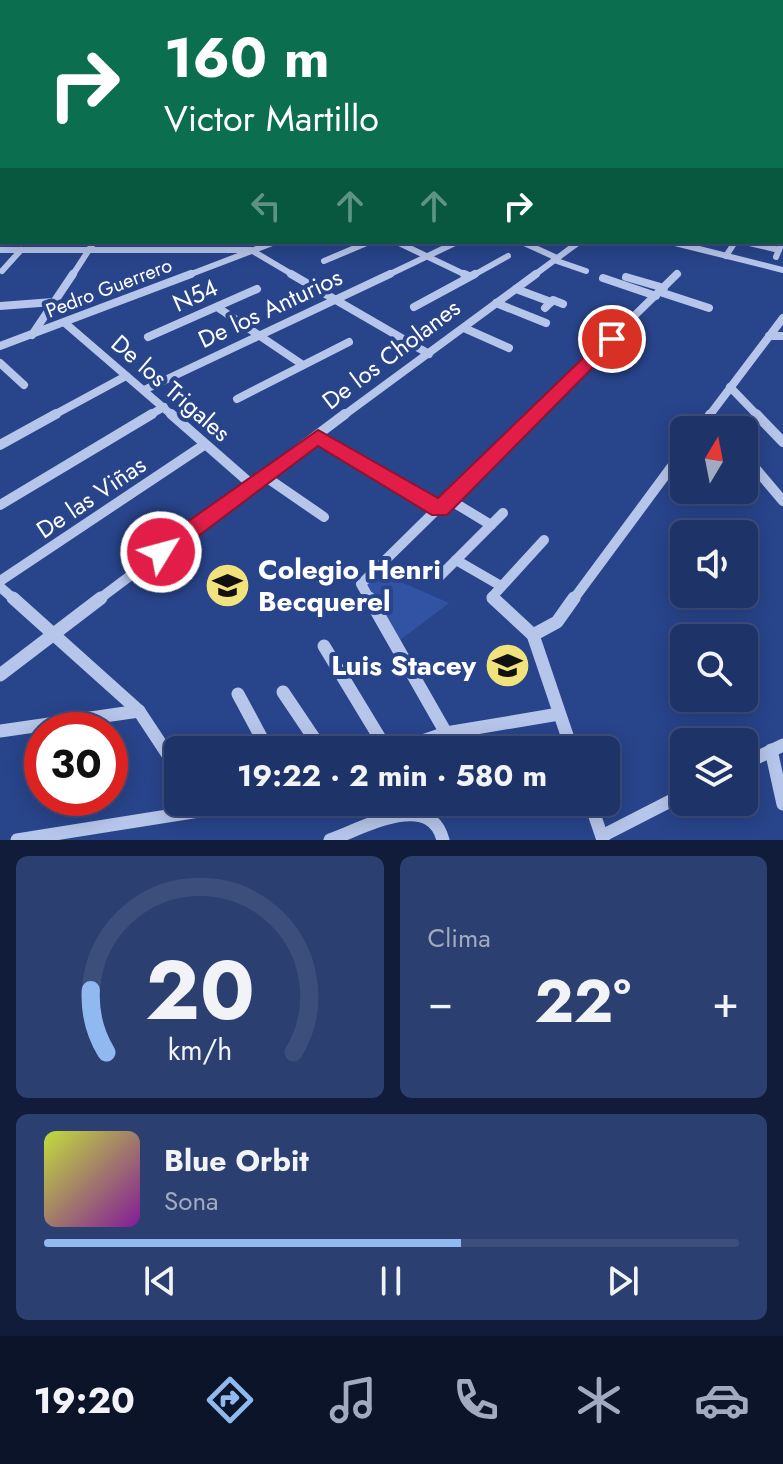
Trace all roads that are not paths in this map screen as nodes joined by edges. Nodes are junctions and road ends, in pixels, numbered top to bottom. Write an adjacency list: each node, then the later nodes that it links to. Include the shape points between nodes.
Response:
1 (93, 244): 15 (street)
2 (269, 244): 16 (street, Pedro Guerrero)
3 (364, 244): 21 (street)
4 (401, 244): 17 (street)
5 (453, 244): 17 (street, De los Anturios)
6 (526, 244): 20 (street)
7 (576, 244): 20 (street, De los Cholanes)
8 (679, 244): 19 (street)
9 (734, 244): 19 (street)
10 (750, 244): 11 (street, via 777,254)
11 (781, 244)
12 (235, 246): 15 (street); 16 (street)
13 (0, 250): 14 (street)
14 (21, 250): 15 (street); 23 (street)
15 (89, 250): 34 (street)
16 (251, 250): 32 (street); 41 (street, Pedro Guerrero)
17 (427, 256): 26 (street); 32 (street, De los Anturios)
18 (508, 256): 26 (street)
19 (726, 256): 22 (street)
20 (556, 259): 24 (street); 30 (street, De los Cholanes)
21 (324, 261)
22 (783, 270)
23 (2, 271)
24 (586, 271)
25 (677, 274): 31 (street)
26 (469, 276): 37 (street)
27 (626, 277): 31 (street)
28 (603, 278): 31 (street)
29 (257, 289): 36 (street, N54)
30 (516, 289): 33 (street, De los Cholanes); 35 (street, via 548,305)
31 (660, 292): 38 (street); 73 (street)
32 (335, 299): 45 (street, De los Anturios); 52 (street)
33 (496, 303): 42 (street); 43 (street, De los Cholanes)
34 (51, 304): 39 (street); 44 (street)
35 (563, 304)
36 (217, 307): 45 (street); 48 (street, N54)
37 (414, 307)
38 (709, 308)
39 (0, 309)
40 (783, 318): 46 (street)
41 (65, 323): 44 (street, Pedro Guerrero); 55 (street, De los Trigales)
42 (546, 323)
43 (464, 328): 51 (street); 52 (street, De los Cholanes)
44 (32, 335): 50 (street, Pedro Guerrero)
45 (258, 335): 54 (street); 58 (street, De los Anturios)
46 (769, 336): 47 (street); 57 (street)
47 (783, 336)
48 (148, 337)
49 (349, 342): 54 (street)
50 (0, 346)
51 (509, 348)
52 (429, 354): 62 (street, De los Cholanes)
53 (0, 363): 56 (street)
54 (303, 365): 59 (street)
55 (126, 376): 58 (street, De los Trigales); 64 (street)
56 (24, 385)
57 (730, 387): 61 (street); 63 (street)
58 (144, 390): 60 (street, De los Trigales)
59 (237, 399)
60 (164, 407): 65 (street, De los Trigales); 71 (street)
61 (710, 415)
62 (318, 437): 68 (street, De los Cholanes); 73 (street)
63 (783, 442)
64 (0, 445)
65 (204, 445): 69 (street, De los Trigales); 80 (street, De las Viñas)
66 (670, 469): 83 (street, via 557,622)
67 (758, 472): 70 (street)
68 (263, 475): 69 (street, De los Cholanes); 75 (street)
69 (251, 484): 82 (street, De los Cholanes)
70 (783, 501)
71 (0, 505)
72 (458, 505): 76 (street)
73 (440, 509): 91 (street, via 361,584)
74 (503, 513): 76 (street)
75 (324, 517)
76 (491, 525): 78 (street)
77 (544, 540): 81 (street)
78 (456, 560): 79 (street); 81 (street)
79 (438, 578)
80 (0, 584): 82 (street)
81 (501, 586): 83 (street, via 494,600)
82 (53, 635): 85 (street, De los Cholanes); 88 (street)
83 (533, 635): 89 (street)
84 (324, 646): 94 (street)
85 (0, 675)
86 (283, 692): 93 (street)
87 (238, 694): 92 (street)
88 (139, 711): 90 (street); 98 (street)
89 (559, 714): 91 (street); 96 (street)
90 (0, 731)
91 (446, 733): 95 (street)
92 (260, 736)
93 (313, 736)
94 (379, 736)
95 (437, 736)
96 (567, 736)
97 (777, 748): 99 (street); 101 (street)
98 (164, 749)
99 (758, 757)
100 (670, 802): 105 (street)
101 (783, 804)
102 (164, 814): 104 (street)
103 (595, 816): 105 (street)
104 (82, 835): 106 (street)
105 (602, 838)
106 (17, 840)
107 (330, 840): 108 (street, via 415,813 431,820)
108 (443, 840)

